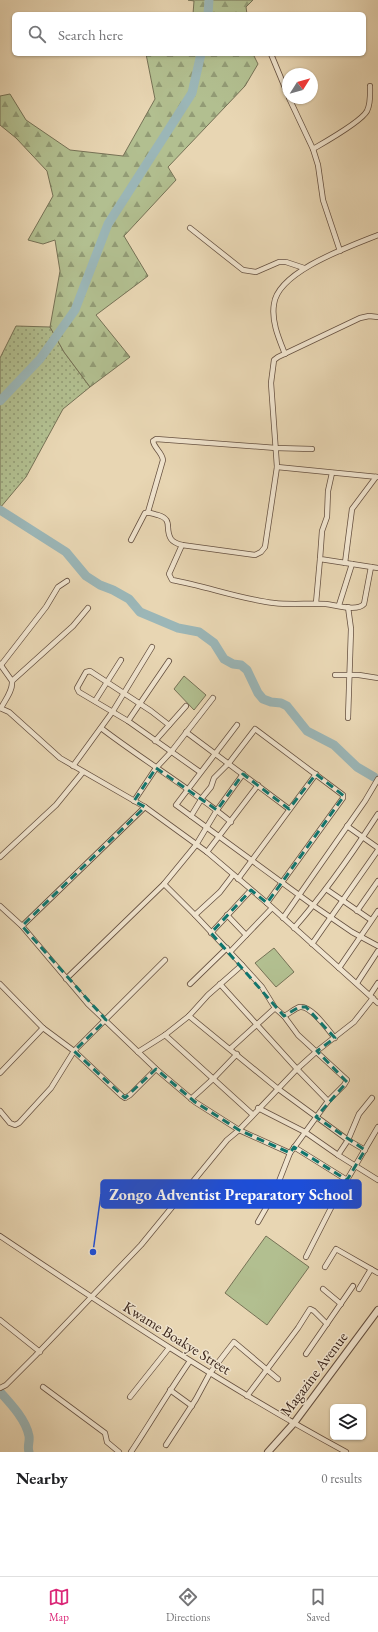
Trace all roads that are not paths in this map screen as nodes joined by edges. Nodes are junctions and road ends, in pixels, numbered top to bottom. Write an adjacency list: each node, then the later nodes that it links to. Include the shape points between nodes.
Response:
1 (272, 56): 2 (street)
2 (282, 81)
3 (370, 86): 5 (street, via 371,99 362,118)
4 (292, 104): 5 (street)
5 (313, 149): 8 (street, via 323,200)
6 (190, 228): 9 (street, via 243,270 256,272 279,262)
7 (378, 235): 8 (street)
8 (340, 251): 9 (street)
9 (304, 268): 11 (street, via 287,282 274,303 276,330)
10 (378, 317): 11 (street, via 360,318)
11 (285, 354): 12 (street, via 274,360 272,365)
12 (276, 448): 13 (street); 14 (street); 17 (street, via 156,439 153,441 154,444 163,460)
13 (312, 449)
14 (277, 467): 15 (street); 19 (street, via 265,547 261,552 255,555)
15 (332, 473): 16 (street); 20 (street)
16 (377, 477): 21 (street, via 352,509)
17 (148, 512): 18 (street, via 145,513); 19 (street, via 166,518 171,540)
18 (131, 540)
19 (182, 545): 26 (street, via 169,574 172,580 275,603)
20 (320, 559): 21 (street); 26 (street)
21 (345, 563): 22 (street)
22 (352, 564): 23 (street); 27 (street)
23 (371, 567): 24 (street); 28 (street, via 364,604 361,608)
24 (378, 568)
25 (67, 581): 33 (street, via 58,587 46,607)
26 (316, 603): 27 (street)
27 (339, 605): 28 (street)
28 (348, 607): 35 (street, via 351,630)
29 (88, 608): 37 (street, via 73,626)
30 (152, 647): 39 (street)
31 (121, 660): 38 (street)
32 (169, 661): 42 (street)
33 (0, 665): 37 (street)
34 (335, 675): 35 (street)
35 (350, 675): 36 (street); 46 (street)
36 (378, 678)
37 (12, 681): 44 (street, via 12,686)
38 (106, 682): 39 (street); 41 (street); 41 (street, via 88,671 79,683 79,692)
39 (124, 694): 42 (street); 45 (street)
40 (212, 698): 51 (street)
41 (95, 701): 45 (street)
42 (139, 704): 47 (street); 48 (street)
43 (186, 706): 48 (street)
44 (0, 708): 56 (street, via 9,712 60,758)
45 (113, 711): 47 (street); 50 (street)
46 (348, 718)
47 (128, 721): 52 (street)
48 (169, 725): 52 (street)
49 (237, 725): 54 (street)
50 (101, 728): 56 (street); 57 (street)
51 (186, 732): 53 (street); 54 (street)
52 (155, 740): 53 (street)
53 (171, 752): 57 (street); 59 (street)
54 (215, 753): 55 (street); 59 (street)
55 (229, 763): 60 (street); 61 (street, via 256,729); 65 (street)
56 (73, 766): 58 (street)
57 (156, 768): 64 (street); 66 (street)
58 (83, 772): 66 (street); 80 (street, via 56,805)
59 (200, 772): 64 (street)
60 (243, 774): 63 (street); 69 (street)
61 (316, 774): 68 (street); 85 (street, via 344,796)
62 (378, 779): 73 (street)
63 (258, 786): 68 (street); 72 (street)
64 (187, 789): 65 (street); 71 (street, via 176,805)
65 (202, 798): 69 (street); 71 (street)
66 (134, 801): 67 (street)
67 (145, 807): 77 (street); 102 (street)
68 (289, 809): 81 (street)
69 (216, 810): 72 (street); 74 (street)
70 (378, 814): 76 (street)
71 (191, 816): 74 (street)
72 (231, 822): 75 (street)
73 (347, 826): 76 (street); 89 (street)
74 (206, 827): 75 (street); 77 (street)
75 (220, 837): 79 (street); 81 (street)
76 (363, 837): 78 (street); 87 (street)
77 (196, 845): 79 (street); 86 (street)
78 (378, 849): 90 (street)
79 (207, 852): 82 (street)
80 (0, 857)
81 (252, 860): 83 (street); 85 (street)
82 (233, 875): 83 (street); 97 (street, via 220,892)
83 (238, 879): 88 (street)
84 (378, 881): 95 (street)
85 (282, 883): 89 (street); 91 (street)
86 (164, 884): 97 (street); 114 (street)
87 (326, 889): 90 (street); 93 (street)
88 (251, 890): 91 (street); 98 (street)
89 (300, 895): 93 (street); 100 (street)
90 (342, 900): 95 (street); 99 (street)
91 (267, 904): 94 (street)
92 (0, 906): 102 (street)
93 (314, 906): 99 (street); 103 (street)
94 (272, 908): 100 (street); 105 (street)
95 (357, 911): 101 (street)
96 (378, 911): 101 (street)
97 (195, 914): 104 (street)
98 (227, 915): 104 (street); 105 (street)
99 (330, 917): 106 (street); 107 (street)
100 (284, 918): 103 (street)
101 (371, 920): 106 (street)
102 (22, 926): 114 (street)
103 (294, 928): 107 (street)
104 (211, 933): 109 (street)
105 (246, 935): 109 (street)
106 (360, 936): 108 (street); 113 (street)
107 (312, 944): 113 (street)
108 (378, 946)
109 (228, 950): 112 (street); 118 (street)
110 (378, 951): 115 (street)
111 (165, 960): 127 (street)
112 (242, 965): 119 (street); 124 (street)
113 (339, 968): 115 (street)
114 (66, 980): 127 (street)
115 (357, 983): 122 (street)
116 (378, 983): 122 (street)
117 (0, 984): 120 (street)
118 (190, 984)
119 (220, 984): 125 (street); 128 (street)
120 (5, 989): 121 (street); 129 (street)
121 (0, 993)
122 (372, 997): 123 (street); 131 (street, via 354,1022)
123 (378, 1003)
124 (275, 1008): 126 (street); 128 (street)
125 (189, 1016): 130 (street); 132 (street)
126 (284, 1016): 131 (street, via 299,1007 306,1007); 134 (street, via 298,1035)
127 (106, 1020): 133 (street); 135 (street)
128 (258, 1024): 132 (street); 138 (street)
129 (43, 1028): 133 (street); 139 (street)
130 (165, 1035): 135 (street); 140 (street)
131 (335, 1038): 134 (street)
132 (230, 1049): 136 (street)
133 (74, 1051): 137 (street, via 125,1098); 146 (street, via 51,1088 20,1123 10,1123)
134 (316, 1051): 138 (street); 144 (street, via 347,1080)
135 (138, 1052): 137 (street)
136 (237, 1054): 140 (street); 141 (street)
137 (156, 1069): 143 (street)
138 (297, 1069): 141 (street); 144 (street)
139 (0, 1073)
140 (213, 1079): 143 (street); 147 (street)
141 (277, 1088): 145 (street); 148 (street)
142 (372, 1098): 152 (street, via 360,1114)
143 (191, 1099): 150 (street)
144 (328, 1101): 148 (street)
145 (258, 1108): 147 (street); 151 (street)
146 (0, 1110)
147 (252, 1114): 150 (street)
148 (316, 1117): 151 (street); 152 (street)
149 (378, 1127): 154 (street)
150 (239, 1130): 155 (street); 169 (street, via 227,1140 140,1246)
151 (305, 1132): 153 (street); 156 (street)
152 (348, 1140): 154 (street); 156 (street)
153 (294, 1147): 155 (street); 158 (street)
154 (365, 1150): 157 (street)
155 (290, 1154): 160 (street, via 274,1194)
156 (338, 1155): 157 (street)
157 (355, 1166): 158 (street); 159 (street)
158 (347, 1180): 162 (street)
159 (378, 1180)
160 (258, 1222)
161 (0, 1236): 169 (street, Kwame Boakye Street)
162 (306, 1257)
163 (324, 1267): 164 (street, via 336,1249)
164 (371, 1269): 165 (street); 168 (street)
165 (378, 1273)
166 (353, 1286): 170 (street)
167 (323, 1289): 170 (street)
168 (359, 1289)
169 (91, 1298): 174 (street, Kwame Boakye Street); 175 (street)
170 (341, 1304): 173 (street)
171 (378, 1310): 187 (street, Magazine Avenue)
172 (0, 1320): 175 (street)
173 (327, 1324): 176 (street); 178 (street, via 310,1309)
174 (169, 1348): 177 (street, Kwame Boakye Street); 185 (street)
175 (40, 1352): 181 (street)
176 (306, 1354)
177 (190, 1361): 179 (street, Kwame Boakye Street); 183 (street)
178 (267, 1369): 179 (street, via 234,1342); 180 (street); 184 (street)
179 (210, 1373): 184 (street, Kwame Boakye Street); 186 (street)
180 (278, 1379)
181 (0, 1388)
182 (42, 1388): 189 (street, via 105,1433 107,1442)
183 (170, 1390): 186 (street); 190 (street)
184 (247, 1396): 187 (street, Kwame Boakye Street)
185 (130, 1397)
186 (192, 1406): 188 (street)
187 (294, 1423): 191 (street, Magazine Avenue); 192 (street, Kwame Boakye Street)
188 (166, 1445)
189 (119, 1452)
190 (131, 1452)
191 (268, 1452)
192 (346, 1452)

